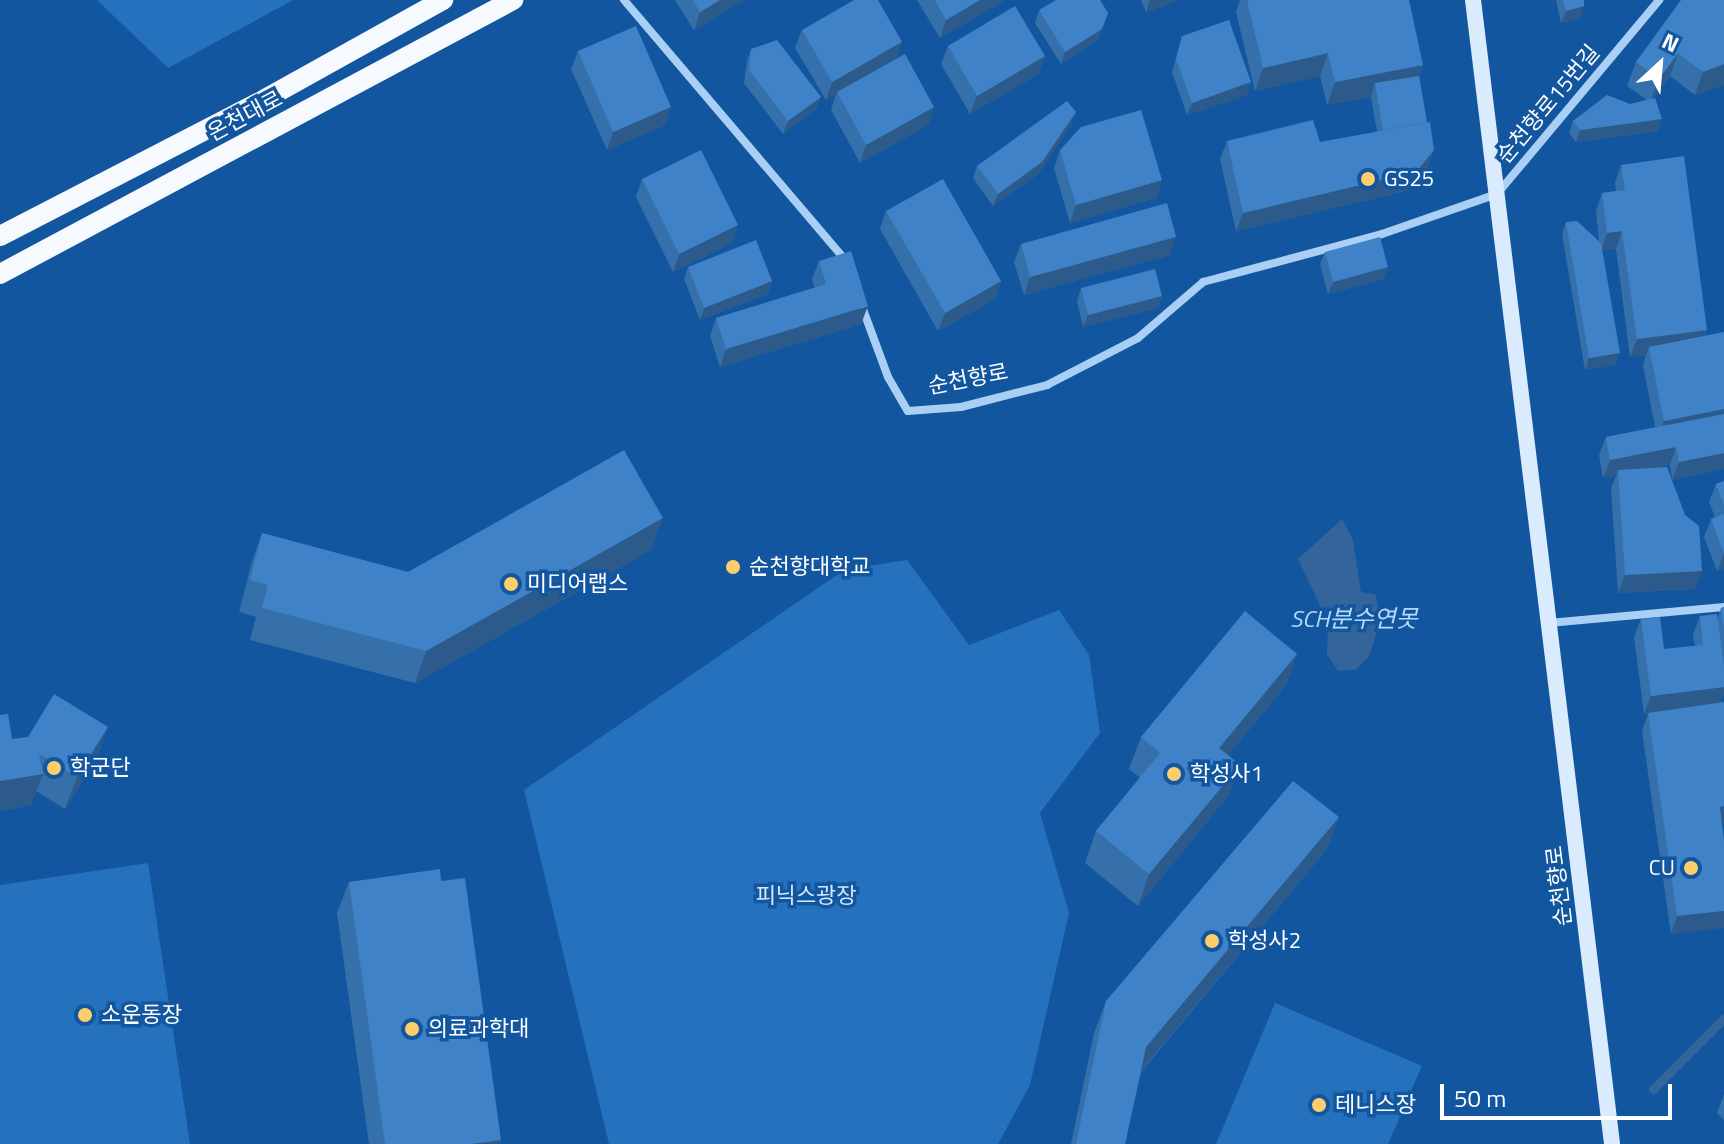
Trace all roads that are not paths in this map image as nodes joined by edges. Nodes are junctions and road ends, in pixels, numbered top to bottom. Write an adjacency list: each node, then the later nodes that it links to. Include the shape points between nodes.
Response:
1 (443, 0): 7 (main road, 온천대로)
2 (513, 0): 9 (main road, 온천대로)
3 (624, 0): 8 (street, via 834,241)
4 (1473, 0): 6 (main road, 순천향로)
5 (1659, 0): 6 (street, 순천향로15번길)
6 (1497, 194): 10 (street, 순천향로, via 1382,234 1212,278 1138,338 1047,385 961,407 908,411 888,377); 12 (main road, 순천향로)
7 (0, 236)
8 (848, 266)
9 (0, 274)
10 (858, 294)
11 (1724, 607): 12 (street)
12 (1549, 623): 13 (main road, 순천향로)
13 (1612, 1144)

